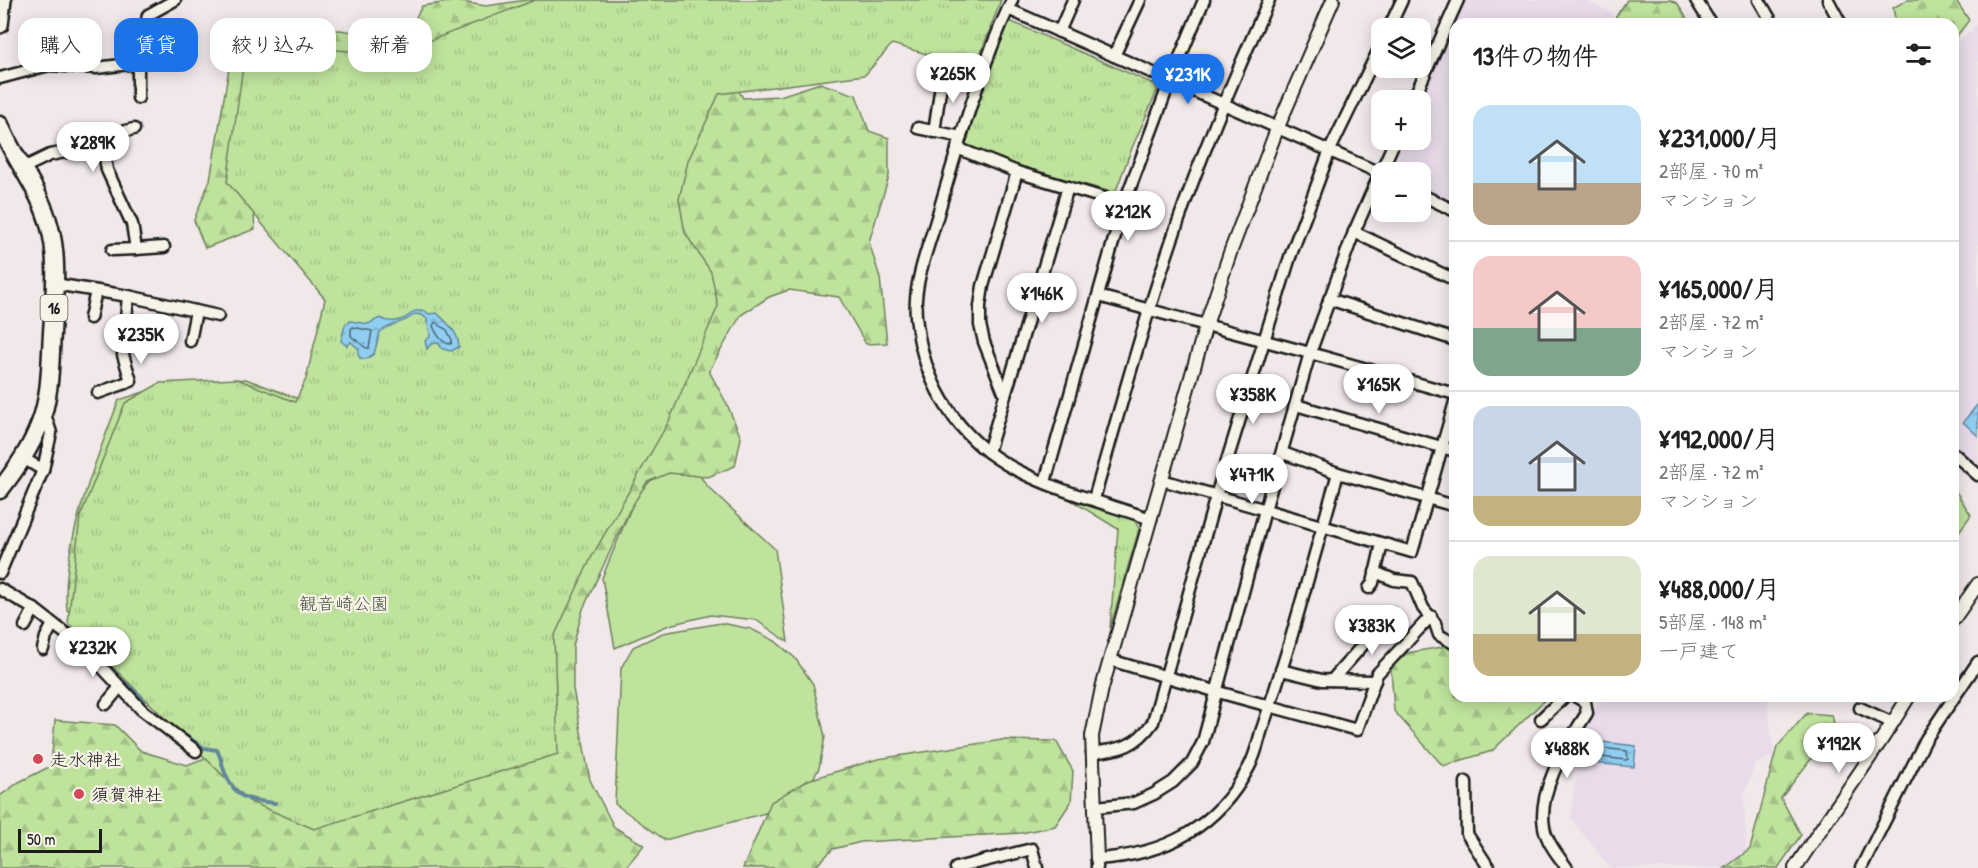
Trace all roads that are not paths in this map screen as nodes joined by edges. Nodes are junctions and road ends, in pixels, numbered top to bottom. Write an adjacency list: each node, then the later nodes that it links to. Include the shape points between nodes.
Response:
1 (3, 0): 21 (main road)
2 (175, 0): 14 (street)
3 (1074, 0): 22 (street)
4 (1140, 0): 23 (street)
5 (1204, 0): 29 (street)
6 (1269, 0): 32 (street)
7 (1333, 0): 36 (street)
8 (1402, 0): 15 (street)
9 (1458, 0): 16 (street)
10 (1696, 0): 17 (street)
11 (1759, 0): 18 (street)
12 (1828, 0): 19 (street)
13 (1010, 5): 22 (street); 38 (street)
14 (147, 18)
15 (1394, 18)
16 (1450, 18)
17 (1708, 18)
18 (1770, 18)
19 (1838, 18)
20 (1449, 20): 30 (street)
21 (0, 25)
22 (1059, 32): 23 (street)
23 (1114, 56): 29 (street)
24 (114, 66): 28 (street, via 49,65)
25 (1371, 66): 41 (street)
26 (943, 71): 37 (street)
27 (138, 72): 31 (street)
28 (0, 78)
29 (1170, 81): 32 (street); 48 (street)
30 (1418, 90)
31 (138, 99)
32 (1222, 105): 36 (street); 60 (street)
33 (0, 125): 42 (highway, 16)
34 (918, 128): 37 (street)
35 (134, 129): 39 (street, via 107,135)
36 (1277, 129): 41 (street); 64 (street)
37 (934, 132): 38 (street)
38 (961, 137): 40 (street)
39 (103, 145): 42 (street, via 50,155); 52 (street, via 107,170 132,224)
40 (957, 148): 44 (street); 77 (street, via 922,268 916,314 931,380 947,408)
41 (1330, 150): 43 (street); 66 (street)
42 (23, 168): 55 (highway, 16, via 50,228)
43 (1371, 169)
44 (1017, 172): 45 (street); 71 (street, via 980,306 984,342)
45 (1068, 187): 48 (street); 71 (street)
46 (1371, 195): 50 (street)
47 (1431, 199): 49 (street)
48 (1124, 204): 58 (street)
49 (1449, 208)
50 (1354, 232): 54 (street); 59 (street)
51 (164, 247): 52 (street)
52 (136, 249): 53 (street)
53 (112, 250)
54 (1449, 277)
55 (55, 284): 56 (street); 73 (highway, 16)
56 (96, 291): 57 (street); 63 (street)
57 (128, 296): 61 (street); 70 (street, via 123,355 130,381)
58 (1098, 296): 60 (street); 85 (street)
59 (1329, 299): 65 (street); 68 (street)
60 (1149, 310): 64 (street); 89 (street)
61 (196, 311): 62 (street); 67 (street)
62 (218, 316)
63 (90, 318)
64 (1206, 325): 66 (street); 84 (street)
65 (1449, 338)
66 (1263, 340): 68 (street); 87 (street)
67 (190, 341)
68 (1310, 353): 69 (street); 72 (street)
69 (1449, 392)
70 (98, 393)
71 (1005, 395): 77 (street)
72 (1296, 405): 75 (street); 78 (street)
73 (44, 411): 79 (highway, 16); 81 (street, via 51,433)
74 (1449, 423): 75 (street)
75 (1442, 447): 76 (street); 88 (street)
76 (1449, 449)
77 (988, 452): 85 (street, via 1021,474)
78 (1283, 453): 82 (street); 91 (street)
79 (23, 458): 81 (street); 86 (highway, 16)
80 (1959, 458): 83 (street)
81 (43, 470): 96 (street)
82 (1338, 473): 88 (street); 93 (street)
83 (1978, 475)
84 (1162, 480): 87 (street); 92 (street)
85 (1045, 482): 89 (street)
86 (0, 490)
87 (1216, 496): 91 (street); 111 (street)
88 (1427, 498): 90 (street); 94 (street, via 1412,552)
89 (1094, 499): 92 (street)
90 (1449, 504)
91 (1265, 510): 93 (street); 116 (street)
92 (1151, 519): 108 (street)
93 (1323, 527): 94 (street); 110 (street)
94 (1382, 544): 95 (street)
95 (1375, 572): 98 (street); 103 (street, via 1412,582 1423,608)
96 (0, 573)
97 (1978, 584): 101 (street)
98 (1369, 588)
99 (0, 589): 100 (street)
100 (34, 609): 104 (street); 105 (street)
101 (1959, 611)
102 (1391, 613): 112 (street)
103 (1431, 616): 106 (street, via 1439,635); 113 (street, via 1377,674)
104 (53, 624): 107 (street); 114 (street, via 84,647)
105 (25, 626)
106 (1449, 641)
107 (43, 649)
108 (1110, 660): 111 (street); 127 (street, via 1095,715)
109 (1978, 662): 115 (street)
110 (1281, 670): 112 (street); 122 (street)
111 (1164, 676): 116 (street); 127 (street, via 1153,722 1143,735 1118,750)
112 (1332, 680): 113 (street)
113 (1375, 681): 122 (street, via 1357,730)
114 (119, 688): 121 (street); 126 (street)
115 (1959, 690)
116 (1218, 692): 122 (street); 129 (street, via 1203,742 1192,763 1173,782 1134,803)
117 (1559, 702): 124 (street)
118 (1586, 702): 134 (street, via 1587,713 1566,746 1542,809 1546,836)
119 (1905, 702): 125 (street)
120 (1951, 702): 136 (street, via 1926,738)
121 (106, 704)
122 (1270, 706): 130 (street, via 1251,764 1217,811 1195,830 1159,849)
123 (1860, 708): 125 (street)
124 (1541, 719)
125 (1893, 723): 135 (street)
126 (196, 751)
127 (1092, 753): 129 (street)
128 (1466, 782): 133 (street, via 1467,834)
129 (1096, 807): 130 (street)
130 (1097, 864)
131 (956, 868): 132 (street, via 1032,849)
132 (1037, 868)
133 (1489, 868)
134 (1567, 868)
135 (1795, 868)
136 (1860, 868)

